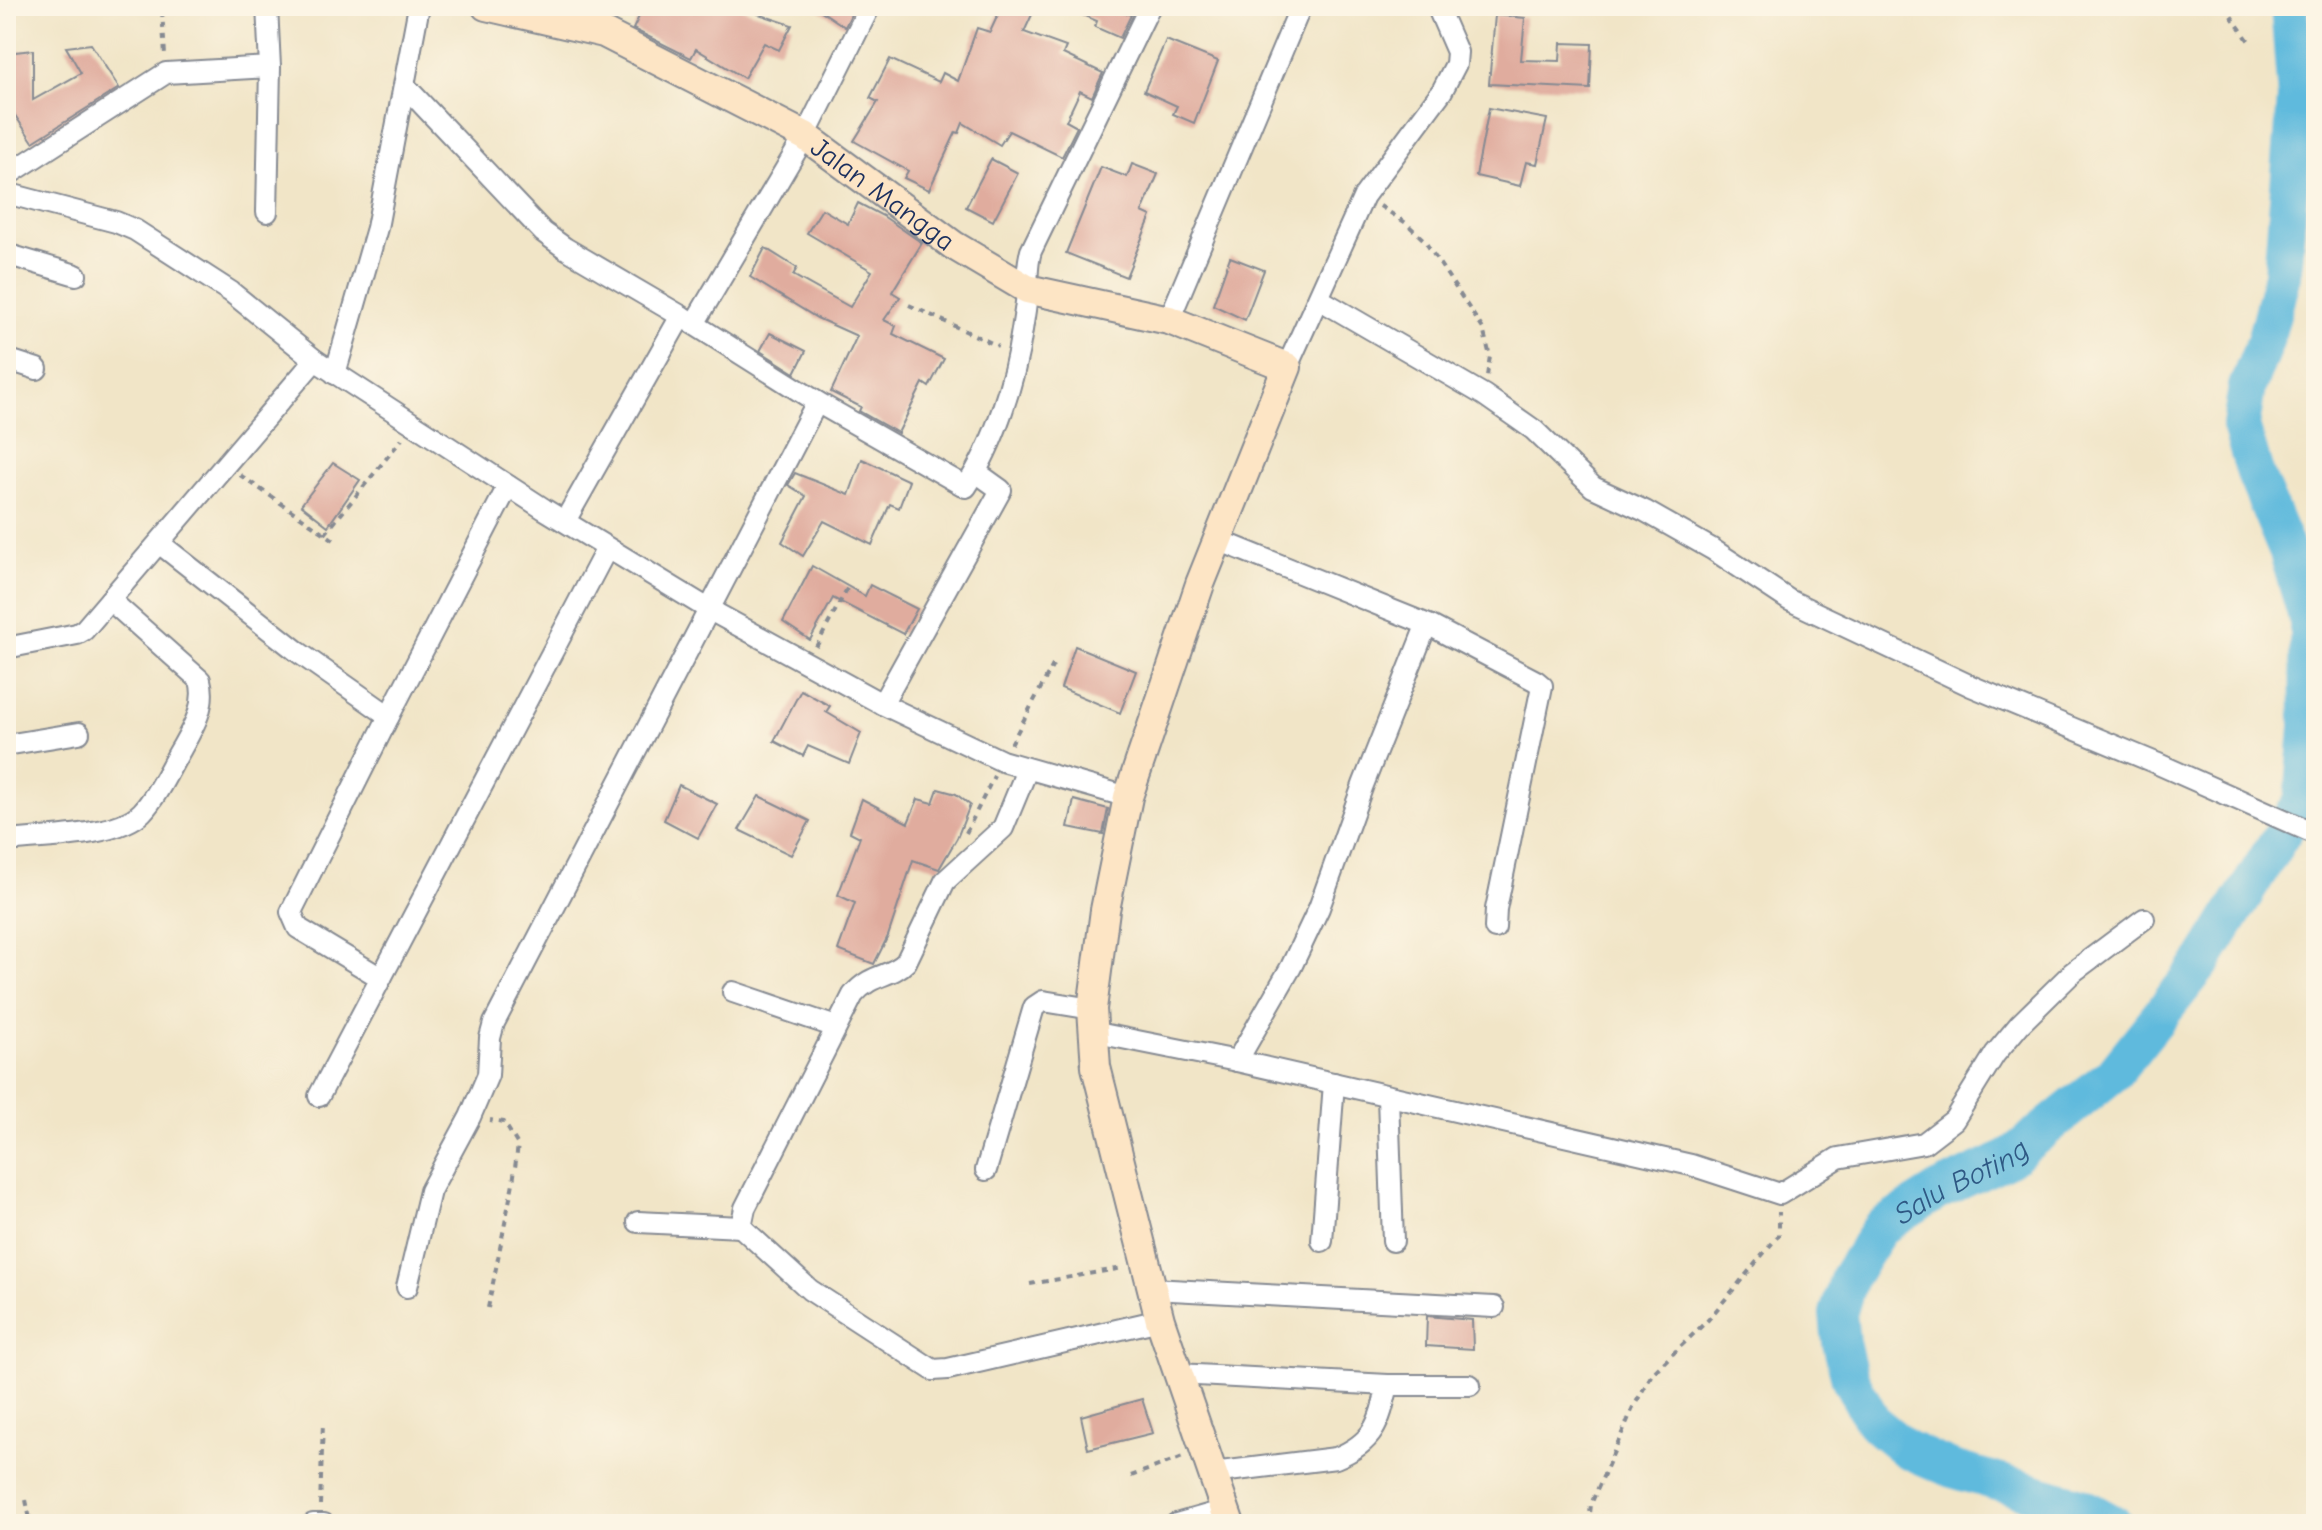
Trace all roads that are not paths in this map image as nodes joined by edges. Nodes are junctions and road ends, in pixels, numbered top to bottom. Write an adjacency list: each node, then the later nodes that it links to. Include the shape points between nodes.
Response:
1 (267, 6): 8 (street)
2 (419, 6): 9 (street)
3 (486, 6): 10 (street, Jalan Mangga, via 604,33)
4 (870, 6): 10 (street)
5 (1150, 6): 16 (street, via 1036,239 1027,263)
6 (1301, 6): 19 (street)
7 (1437, 6): 17 (street, via 1457,52 1456,64 1364,196)
8 (270, 67): 11 (street, via 166,73); 13 (street)
9 (405, 86): 18 (street, via 551,239); 24 (street, via 373,244)
10 (805, 136): 16 (street, Jalan Mangga, via 953,245); 18 (street)
11 (6, 176)
12 (6, 193): 21 (street, via 135,230 231,292)
13 (267, 212)
14 (6, 254): 15 (street)
15 (76, 275)
16 (1027, 289): 19 (street, Jalan Mangga); 26 (street, via 1019,355)
17 (1319, 299): 22 (street); 42 (street, via 1484,395 1534,430 1593,487 1712,549 1789,600 1971,686)
18 (688, 320): 25 (street); 28 (street)
19 (1169, 320): 22 (street, Jalan Mangga)
20 (6, 359): 23 (street)
21 (315, 360): 24 (street); 30 (street)
22 (1287, 367): 29 (street)
23 (37, 369)
24 (335, 374): 27 (street)
25 (817, 402): 26 (street, via 966,487); 33 (street)
26 (976, 472): 36 (street, via 1001,490)
27 (508, 486): 28 (street); 37 (street)
28 (565, 521): 31 (street)
29 (1218, 540): 34 (street); 41 (street)
30 (159, 543): 32 (street); 37 (street)
31 (607, 548): 33 (street); 46 (street)
32 (110, 600): 35 (street, via 77,634); 43 (street, via 200,680 196,722 146,807 129,822 112,829)
33 (710, 610): 36 (street); 60 (street, via 494,1023 488,1075 430,1191)
34 (1426, 626): 45 (street, via 1542,686); 50 (street, via 1319,908)
35 (6, 648)
36 (882, 704): 40 (street)
37 (389, 716): 46 (street, via 291,912 298,928)
38 (79, 733): 39 (street)
39 (6, 745)
40 (1027, 770): 41 (street); 49 (street, via 1003,828 945,881 906,962 864,983)
41 (1128, 797): 48 (street, via 1105,910)
42 (2316, 834)
43 (6, 841)
44 (2144, 919): 53 (street, via 2073,972 2020,1024 1954,1120 1924,1143 1838,1158 1780,1194 1691,1165)
45 (1495, 928)
46 (381, 978): 52 (street)
47 (733, 992): 49 (street)
48 (1092, 1020): 50 (street); 54 (street, via 1043,1001 1034,1007); 59 (street, via 1096,1067)
49 (836, 1027): 56 (street, via 742,1214)
50 (1237, 1061): 51 (street)
51 (1334, 1083): 53 (street); 57 (street)
52 (319, 1096)
53 (1388, 1097): 58 (street)
54 (986, 1170)
55 (638, 1222): 56 (street)
56 (741, 1227): 62 (street, via 810,1290 933,1370)
57 (1322, 1241)
58 (1393, 1241)
59 (1149, 1276): 61 (street); 62 (street)
60 (407, 1287)
61 (1494, 1307)
62 (1160, 1320): 63 (street)
63 (1178, 1374): 64 (street); 66 (street)
64 (1388, 1385): 65 (street); 66 (street, via 1376,1429 1336,1458)
65 (1470, 1385)
66 (1208, 1461): 67 (street)
67 (1228, 1517): 70 (street)
68 (313, 1524): 69 (street)
69 (322, 1524)
70 (1176, 1524)

